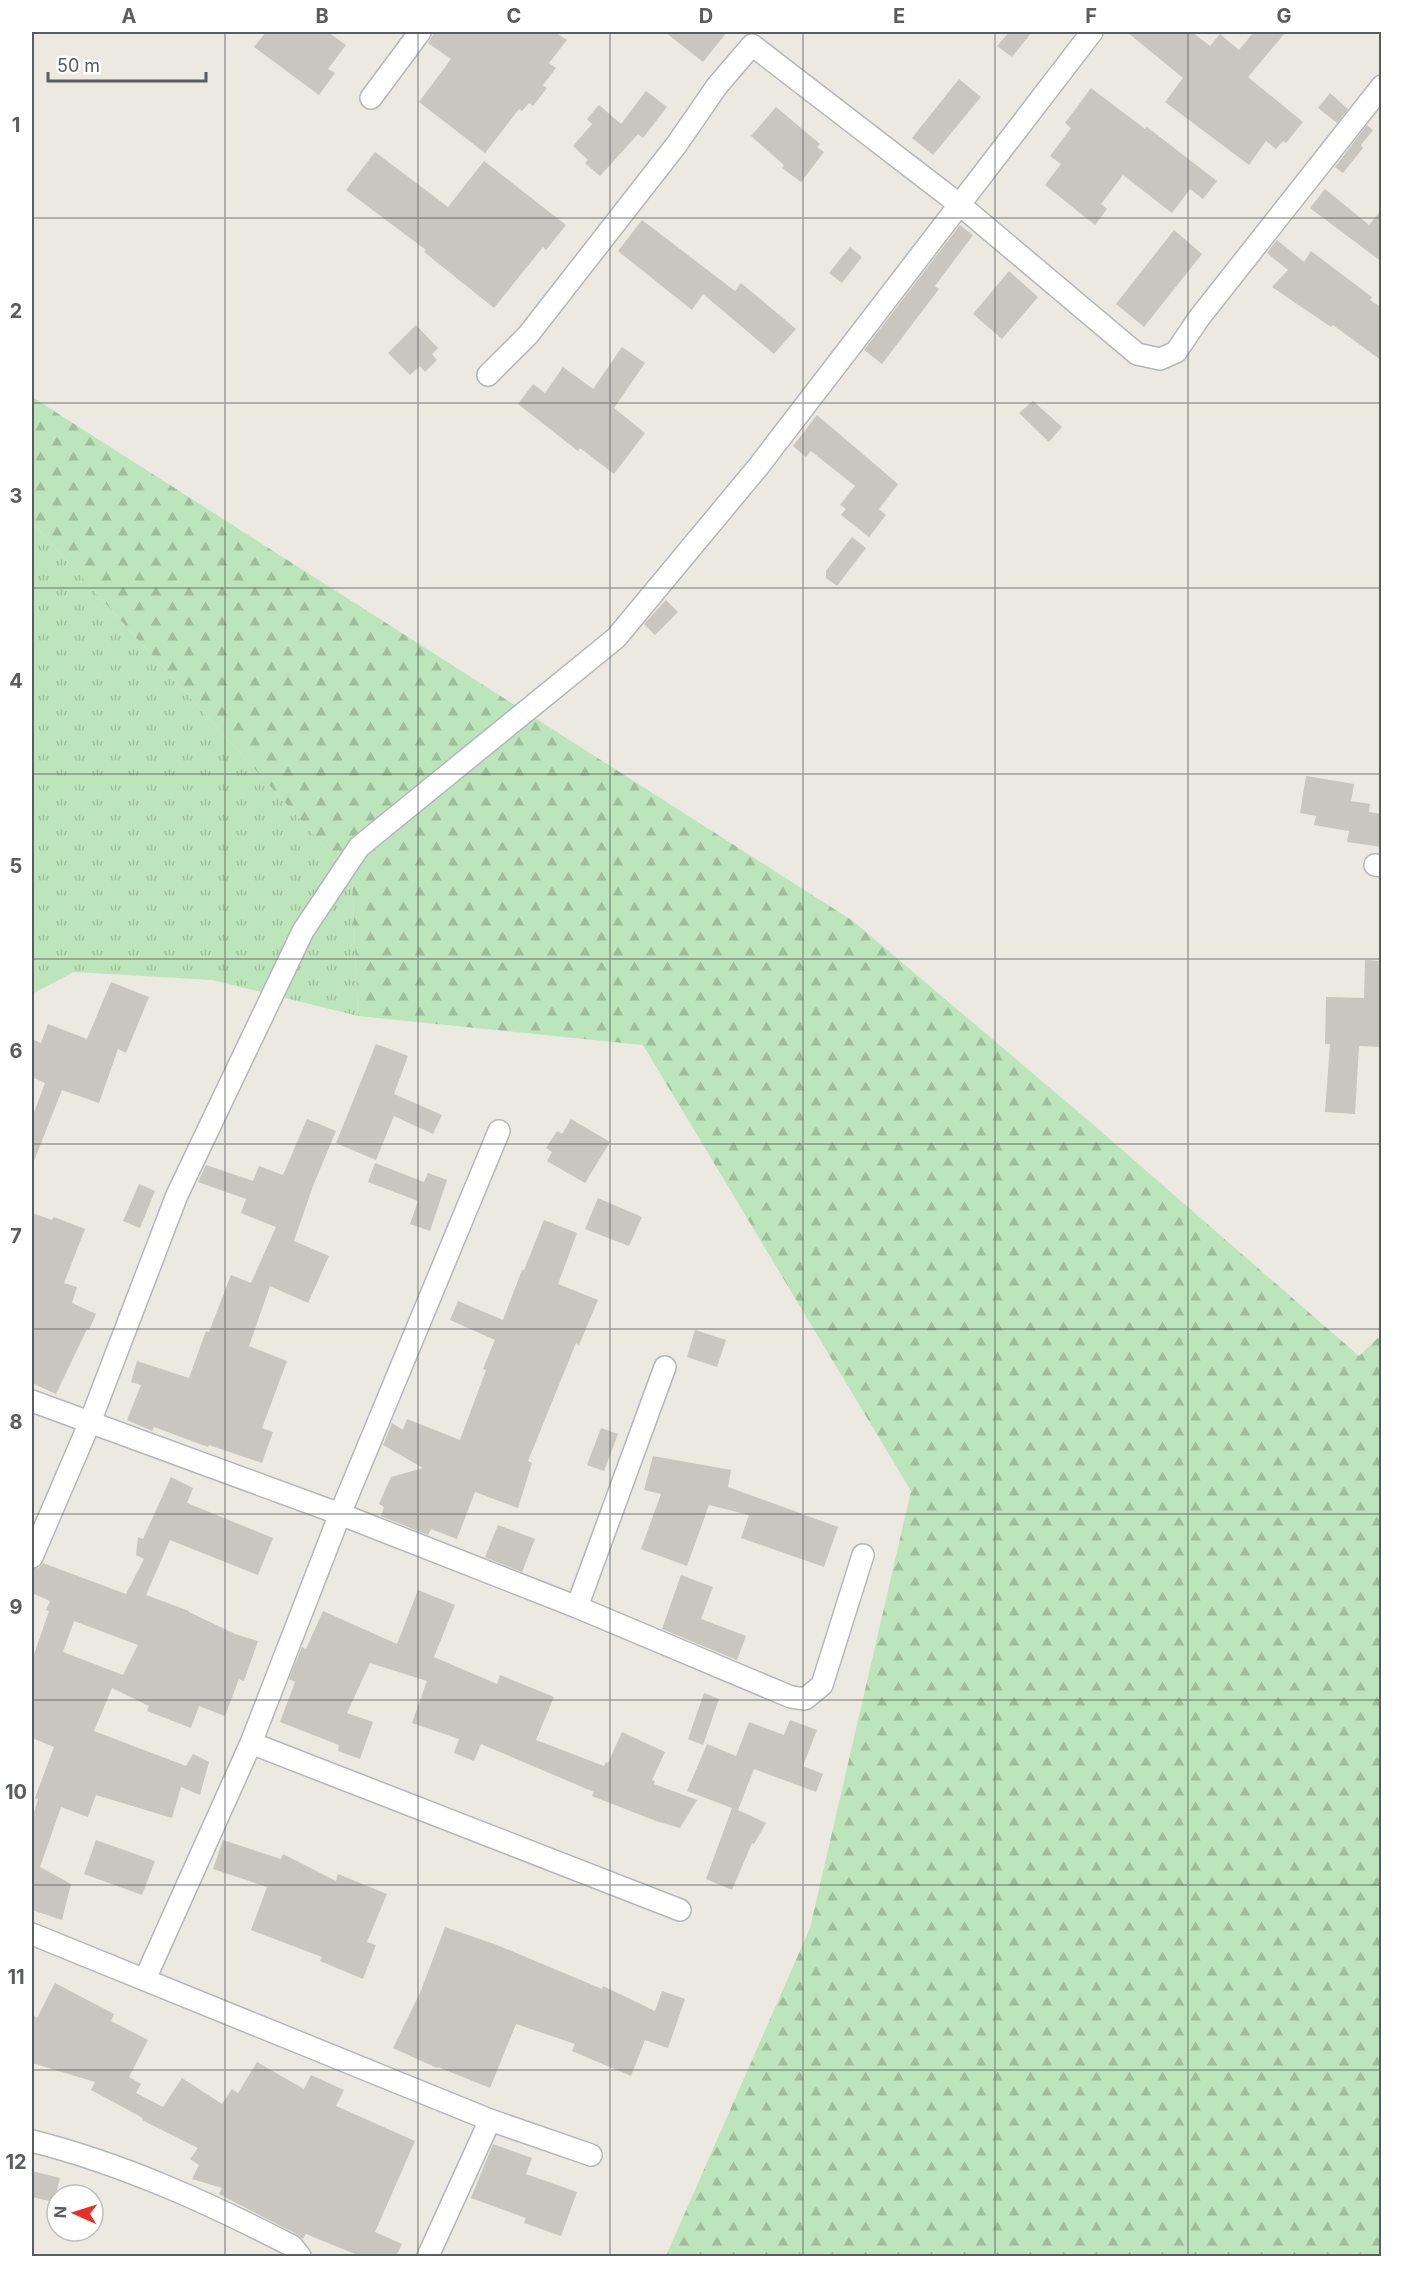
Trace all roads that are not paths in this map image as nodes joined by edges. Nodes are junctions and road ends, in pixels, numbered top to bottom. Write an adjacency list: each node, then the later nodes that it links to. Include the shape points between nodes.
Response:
1 (420, 32): 5 (street)
2 (1092, 32): 6 (street)
3 (757, 38): 6 (street); 7 (street, via 528,335)
4 (1382, 86): 6 (street, via 1176,352 1160,359 1137,354)
5 (371, 98)
6 (960, 205): 11 (street, via 758,467 616,638 359,847 303,931 177,1195)
7 (488, 375)
8 (499, 1131): 12 (street)
9 (665, 1367): 15 (street)
10 (32, 1401): 11 (street)
11 (90, 1422): 12 (street); 14 (street)
12 (340, 1514): 15 (street); 16 (street)
13 (863, 1554): 15 (street, via 822,1685 805,1699 791,1697)
14 (32, 1557)
15 (577, 1607)
16 (251, 1743): 17 (street); 19 (street)
17 (680, 1910)
18 (32, 1934): 19 (street)
19 (145, 1979): 20 (street)
20 (490, 2120): 22 (street); 24 (street)
21 (32, 2141): 23 (street, via 134,2173 221,2209 292,2246)
22 (591, 2155)
23 (300, 2256)
24 (428, 2256)

